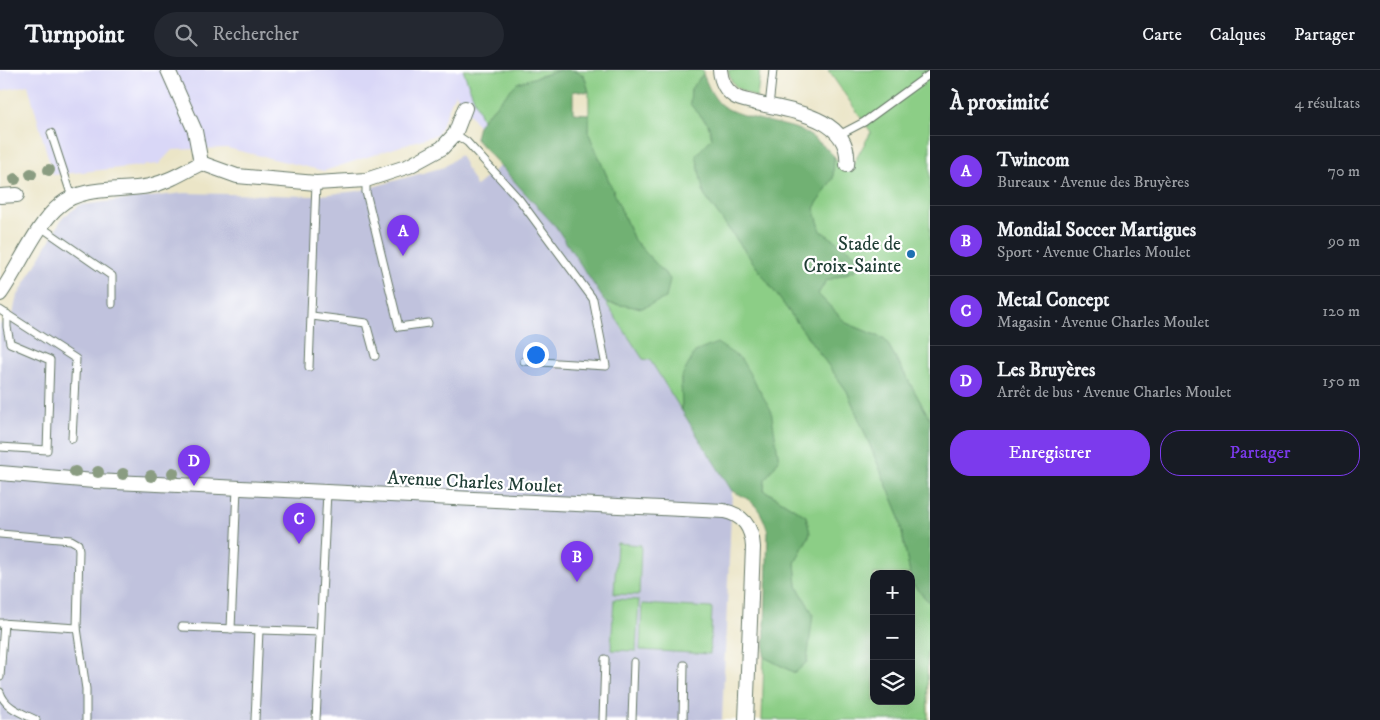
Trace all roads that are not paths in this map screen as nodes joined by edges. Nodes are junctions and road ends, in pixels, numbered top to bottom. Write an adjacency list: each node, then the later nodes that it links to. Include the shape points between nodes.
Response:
1 (168, 70): 10 (street, via 195,131)
2 (720, 70): 5 (street, via 724,84 735,97)
3 (773, 70): 5 (lane)
4 (930, 74): 9 (lane, via 864,122)
5 (769, 106): 9 (street, via 821,121)
6 (465, 108): 8 (street)
7 (51, 133): 16 (lane)
8 (455, 134): 12 (street, via 442,148 409,166); 24 (lane, via 468,142 519,199 593,299 606,366)
9 (839, 135): 11 (street, via 847,147)
10 (202, 163): 13 (street, via 237,176); 16 (street, via 169,180 147,186)
11 (847, 165)
12 (366, 180): 13 (street); 22 (lane, via 366,192 399,327)
13 (316, 183): 21 (lane)
14 (17, 195): 15 (street)
15 (0, 196)
16 (72, 197): 17 (street, via 59,205)
17 (41, 227): 18 (street); 19 (lane, via 112,276)
18 (0, 294)
19 (112, 304)
20 (4, 312): 26 (lane, via 76,359); 27 (lane, via 10,343 50,360 47,450)
21 (312, 316): 23 (lane, via 366,324); 25 (lane)
22 (428, 323)
23 (375, 356)
24 (524, 360)
25 (309, 367)
26 (72, 439)
27 (0, 447)
28 (0, 473): 29 (street, Avenue Charles Moulet)
29 (237, 488): 30 (street, Avenue Charles Moulet); 35 (lane)
30 (326, 492): 37 (lane); 50 (street, Avenue Charles Moulet, via 724,511 740,517 751,530 754,547)
31 (0, 534): 34 (lane, via 71,540 78,544)
32 (2, 623): 34 (lane); 41 (lane)
33 (182, 627): 35 (lane)
34 (77, 628): 44 (lane, via 86,689)
35 (231, 629): 36 (lane)
36 (259, 630): 37 (lane); 45 (lane)
37 (320, 632): 46 (lane)
38 (605, 659): 47 (lane)
39 (634, 662): 48 (lane)
40 (684, 665): 49 (lane)
41 (0, 677)
42 (0, 692): 43 (lane, via 2,700 10,707)
43 (36, 720)
44 (86, 720)
45 (255, 720)
46 (316, 720)
47 (603, 720)
48 (632, 720)
49 (683, 720)
50 (746, 720)

